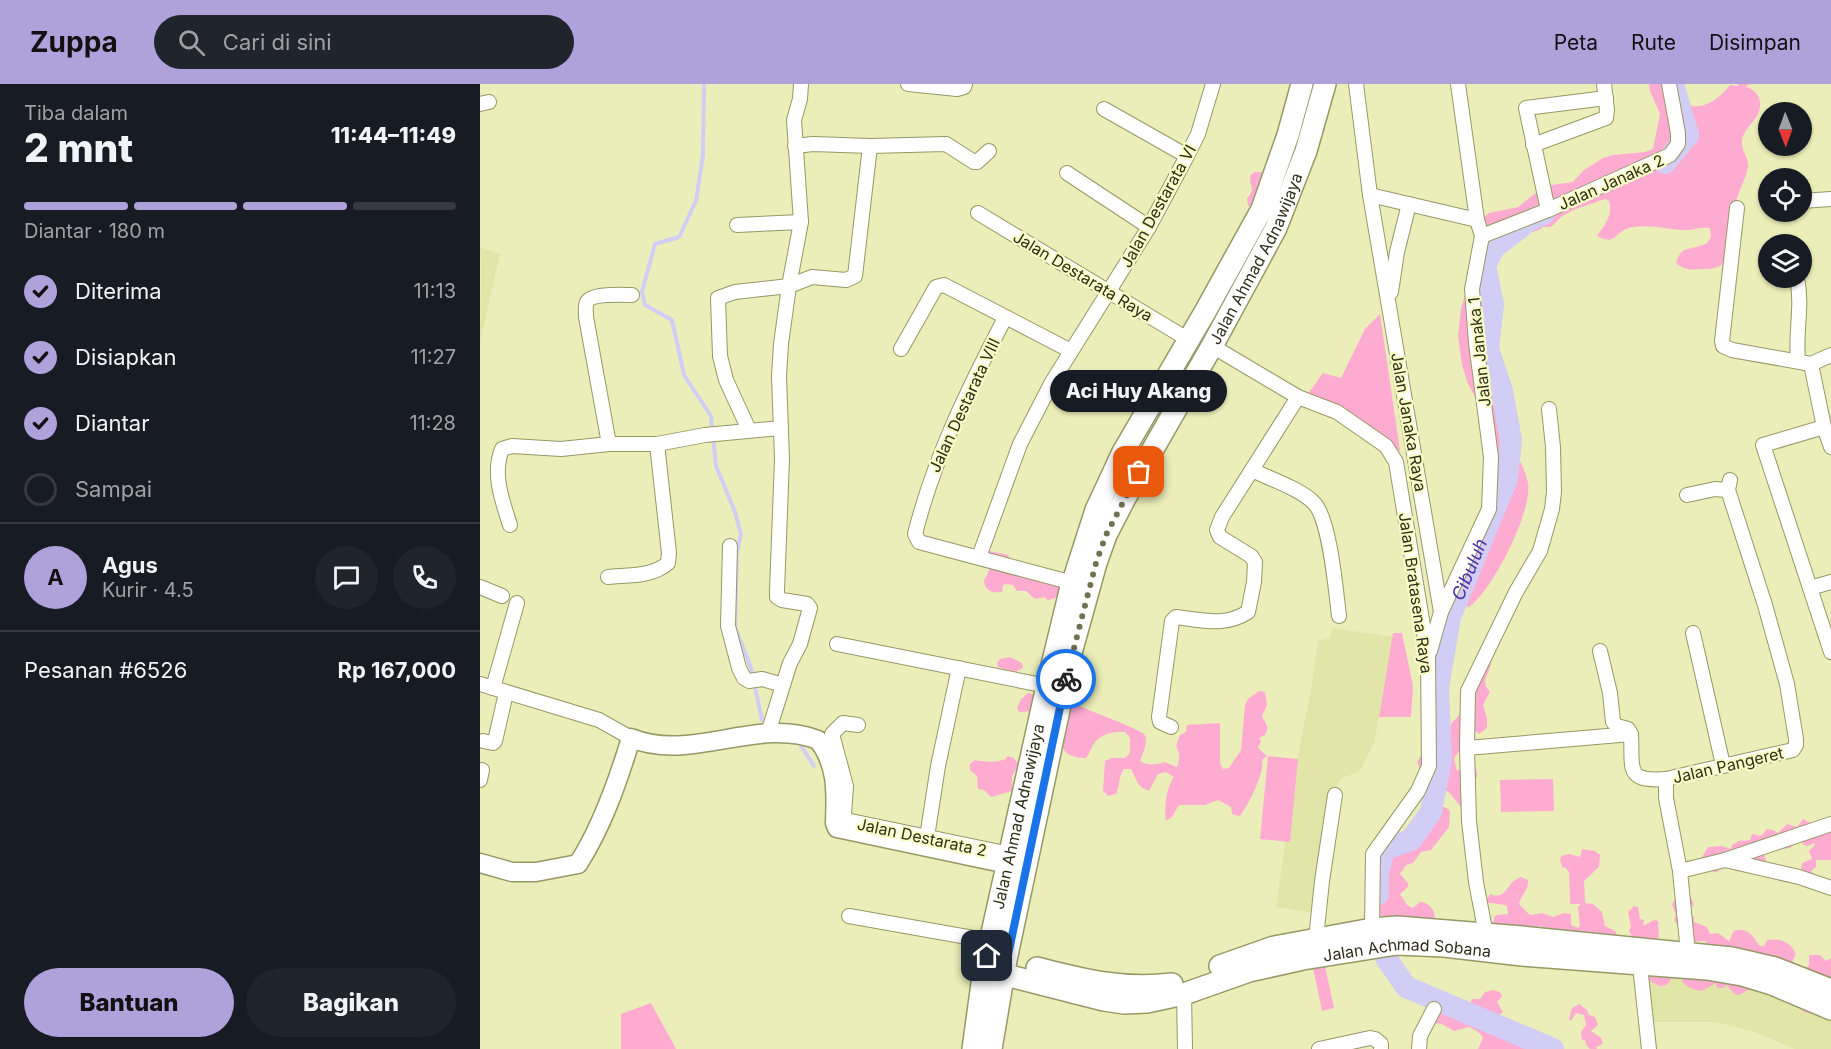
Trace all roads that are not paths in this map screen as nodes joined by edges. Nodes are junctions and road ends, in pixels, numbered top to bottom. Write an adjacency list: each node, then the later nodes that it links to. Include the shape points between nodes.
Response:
1 (801, 84): 13 (street, via 794,120)
2 (908, 84): 9 (street)
3 (1213, 84): 16 (street, Jalan Destarata VI)
4 (1302, 84): 36 (main road, Jalan Ahmad Adnawijaya, via 1262,210)
5 (1325, 84): 37 (main road, Jalan Ahmad Adnawijaya, via 1306,151 1276,228)
6 (1356, 84): 18 (street, Jalan Janaka Raya)
7 (1458, 84): 25 (street, Jalan Janaka 1)
8 (1668, 84): 23 (street, Jalan Janaka 2, via 1678,133 1678,144 1670,155)
9 (961, 87)
10 (1605, 91): 12 (street, via 1606,118); 12 (street, via 1526,108)
11 (1104, 109): 16 (street)
12 (1533, 145): 23 (street)
13 (795, 146): 14 (street); 26 (street)
14 (870, 146): 15 (street, via 946,144 974,162); 30 (street, via 855,276 841,280 812,277)
15 (989, 151)
16 (1187, 156): 28 (street, Jalan Destarata VI)
17 (1067, 173): 28 (street)
18 (1370, 195): 21 (street); 34 (street, Jalan Janaka Raya)
19 (1831, 199): 20 (street)
20 (1812, 200)
21 (1409, 204): 25 (street); 34 (street, Jalan Janaka Raya)
22 (1737, 208): 41 (street, via 1723,346)
23 (1548, 210): 29 (street, Jalan Janaka 2)
24 (978, 213): 32 (street, Jalan Destarata Raya)
25 (1477, 220): 29 (street, Jalan Janaka 1)
26 (801, 222): 27 (street); 30 (street)
27 (737, 225)
28 (1149, 227): 32 (street, Jalan Destarata VI)
29 (1482, 236): 66 (street, Jalan Janaka 1, via 1472,289 1491,457 1489,509)
30 (789, 286): 47 (street, via 779,376); 48 (street, via 735,292 718,298 720,356 726,380)
31 (1799, 288): 41 (street, via 1796,342)
32 (1109, 292): 36 (street, Jalan Destarata Raya); 39 (street, Jalan Destarata VI)
33 (632, 295): 50 (street, via 592,297 586,303)
34 (1389, 303): 66 (street, Jalan Janaka Raya)
35 (1005, 318): 38 (street, Jalan Destarata VIII, via 944,285 936,286); 39 (street); 58 (street, Jalan Destarata VIII, via 940,453 915,534 919,542)
36 (1189, 340): 43 (main road, Jalan Ahmad Adnawijaya)
37 (1212, 346): 42 (street, Jalan Bratasena Raya); 45 (main road, Jalan Ahmad Adnawijaya)
38 (901, 350)
39 (1071, 351): 58 (street, Jalan Destarata VI, via 1020,444)
40 (1831, 355): 41 (street)
41 (1804, 362): 46 (street)
42 (1298, 397): 54 (street); 72 (street, Jalan Bratasena Raya, via 1337,412 1370,433 1386,446 1396,462)
43 (1153, 401): 45 (main road, via 1161,413); 49 (main road, Jalan Ahmad Adnawijaya)
44 (1549, 409): 83 (street, via 1552,509 1540,551 1468,691)
45 (1173, 413): 52 (main road, Jalan Ahmad Adnawijaya)
46 (1824, 427): 53 (street); 63 (street, via 1763,445)
47 (781, 428): 48 (street); 74 (street, via 777,597 807,604 810,609)
48 (749, 430): 51 (street)
49 (1134, 434): 52 (main road, via 1148,433); 61 (main road, Jalan Ahmad Adnawijaya, via 1096,510)
50 (609, 444): 51 (street); 56 (street, via 502,449 497,480)
51 (657, 444): 59 (street, via 668,563 650,573)
52 (1154, 446): 99 (main road, Jalan Ahmad Adnawijaya, via 1106,535 1096,563)
53 (1831, 447)
54 (1252, 470): 67 (street, via 1316,504 1332,560); 78 (street, via 1217,530 1220,537 1255,562 1248,612 1238,619 1212,623 1176,617 1170,625 1159,717 1160,722)
55 (1687, 495): 84 (street, Jalan Pangeret, via 1729,485 1779,653 1796,739 1793,750 1786,753)
56 (510, 525)
57 (730, 546): 74 (street, via 728,626 739,668 744,678)
58 (978, 557): 61 (street, Jalan Destarata VIII)
59 (608, 577)
60 (1831, 582): 63 (street)
61 (1073, 583): 75 (main road, Jalan Ahmad Adnawijaya)
62 (480, 587): 64 (street)
63 (1810, 588): 71 (street)
64 (502, 596)
65 (517, 603): 76 (street)
66 (1442, 612): 72 (street, Jalan Janaka 1)
67 (1339, 616)
68 (1693, 633): 84 (street)
69 (837, 645): 73 (street)
70 (1600, 651): 80 (street, via 1613,722)
71 (1831, 652)
72 (1428, 656): 95 (street, Jalan Bratasena Raya, via 1429,766 1418,792 1373,854)
73 (959, 668): 75 (street); 88 (street)
74 (783, 685): 79 (street, via 777,710)
75 (1047, 686): 89 (main road, Jalan Ahmad Adnawijaya)
76 (493, 688): 81 (street, via 599,720); 82 (street, via 495,741)
77 (858, 725): 88 (street, Jalan Destarata 2, via 843,723 832,734 846,786 846,820)
78 (1172, 727)
79 (779, 731): 81 (street, via 679,746); 89 (street, via 818,740 824,747 836,783 837,828)
80 (1631, 734): 83 (street); 85 (street, via 1635,775 1646,780)
81 (630, 738): 91 (street, via 590,846 578,864 512,872)
82 (483, 741)
83 (1467, 748): 97 (street, via 1470,831)
84 (1723, 765): 85 (street, Jalan Pangeret)
85 (1666, 779): 92 (street, Jalan Pangeret)
86 (1335, 795): 96 (street)
87 (1831, 824): 90 (street)
88 (927, 837): 89 (street, Jalan Destarata 2)
89 (1008, 859): 99 (main road, Jalan Ahmad Adnawijaya)
90 (1725, 860): 92 (street); 93 (street)
91 (480, 863)
92 (1680, 871): 98 (street, Jalan Pangeret)
93 (1831, 888)
94 (849, 916): 99 (street)
95 (1372, 935): 96 (main road, Jalan Achmad Sobana); 97 (main road, Jalan Achmad Sobana, via 1444,946); 103 (main road, Jalan Achmad Sobana)
96 (1316, 939): 99 (main road, Jalan Achmad Sobana, via 1274,947 1173,984 1145,987 1119,986)
97 (1487, 943): 98 (main road, Jalan Achmad Sobana); 100 (main road, Jalan Achmad Sobana)
98 (1688, 953): 101 (main road, Jalan Achmad Sobana, via 1732,958)
99 (994, 960): 103 (main road, Jalan Achmad Sobana, via 1124,1003); 106 (main road); 107 (main road)
100 (1640, 966): 101 (main road, Jalan Achmad Sobana); 112 (street)
101 (1756, 971): 102 (main road, Jalan Achmad Sobana, via 1775,968); 105 (main road, Jalan Achmad Sobana, via 1772,984)
102 (1831, 990)
103 (1184, 994): 108 (street)
104 (1434, 1009): 111 (street, via 1420,1036)
105 (1831, 1009)
106 (973, 1049)
107 (991, 1049)
108 (1185, 1049)
109 (1319, 1049): 110 (street, via 1370,1038 1378,1041)
110 (1381, 1049)
111 (1419, 1049)
112 (1649, 1049)

